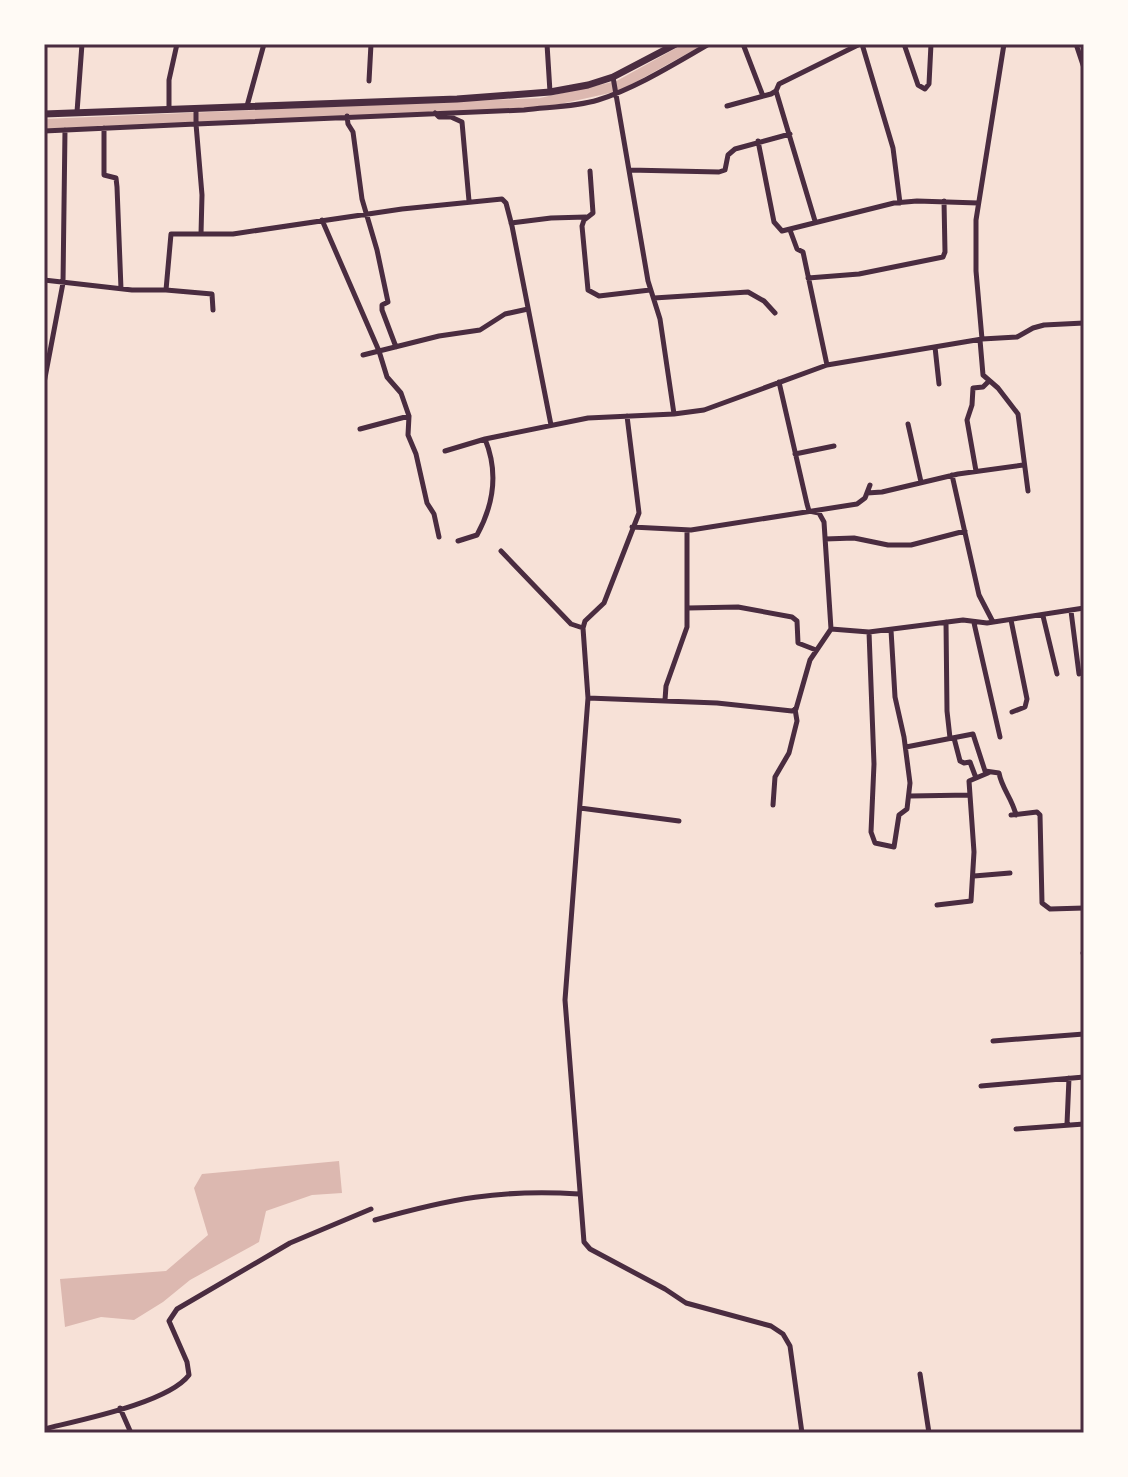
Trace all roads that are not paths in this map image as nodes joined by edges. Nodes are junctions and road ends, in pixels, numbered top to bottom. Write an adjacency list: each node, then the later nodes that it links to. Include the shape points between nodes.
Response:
1 (82, 44): 28 (street)
2 (177, 44): 25 (street)
3 (264, 44): 23 (street)
4 (371, 44): 16 (street)
5 (547, 44): 19 (street)
6 (676, 44): 15 (main road)
7 (709, 44): 17 (street)
8 (743, 44): 20 (street)
9 (861, 44): 18 (street, via 779,84); 42 (street, via 893,148)
10 (904, 44): 11 (street, via 924,89 929,84)
11 (931, 44)
12 (1004, 44): 43 (street)
13 (1076, 44): 14 (street)
14 (1084, 68)
15 (614, 78): 17 (street); 19 (main road)
16 (369, 81)
17 (617, 90): 26 (street, via 597,101 563,106); 38 (street)
18 (776, 91): 20 (street); 36 (street)
19 (550, 92): 21 (main road)
20 (763, 96): 24 (street)
21 (357, 103): 22 (main road); 29 (street)
22 (326, 104): 23 (main road); 30 (street)
23 (247, 106): 32 (main road)
24 (727, 106)
25 (169, 109): 28 (main road); 32 (main road)
26 (435, 113): 29 (street); 40 (street, via 462,122)
27 (44, 114): 28 (main road)
28 (73, 114): 34 (street)
29 (357, 115): 31 (street)
30 (327, 116): 31 (street); 32 (street)
31 (347, 116): 44 (street)
32 (196, 117): 33 (street); 50 (street)
33 (104, 128): 34 (street); 54 (street, via 104,174 115,177 117,185)
34 (69, 129): 35 (street); 53 (street)
35 (44, 131)
36 (790, 134): 37 (street); 47 (street)
37 (758, 141): 38 (street, via 730,152 721,172); 49 (street, via 774,222 780,230)
38 (629, 170): 56 (street)
39 (590, 171): 45 (street, via 593,213)
40 (469, 201): 44 (street); 48 (street, via 502,199)
41 (944, 201): 42 (street); 43 (street); 51 (street, via 943,257)
42 (900, 203): 47 (street)
43 (978, 203): 62 (street)
44 (365, 214): 46 (street); 63 (street, via 386,285 388,302 382,310)
45 (587, 217): 48 (street); 56 (street, via 582,226 590,293)
46 (322, 220): 50 (street); 65 (street)
47 (815, 221): 49 (street)
48 (511, 223): 58 (street)
49 (790, 230): 51 (street, via 803,252)
50 (201, 234): 55 (street, via 169,236)
51 (808, 278): 67 (street)
52 (44, 280): 53 (street)
53 (63, 283): 54 (street); 70 (street)
54 (121, 289): 55 (street)
55 (166, 290): 59 (street, via 211,294)
56 (650, 290): 57 (street)
57 (654, 298): 60 (street, via 748,292); 72 (street)
58 (528, 309): 63 (street, via 505,314 480,330); 76 (street)
59 (213, 310)
60 (775, 313)
61 (1084, 323): 62 (street, via 1044,325 1017,337)
62 (981, 339): 64 (street); 68 (street, via 981,369)
63 (396, 347): 65 (street)
64 (935, 347): 67 (street); 71 (street)
65 (379, 351): 66 (street); 73 (street)
66 (363, 355)
67 (827, 365): 69 (street)
68 (989, 381): 82 (street, via 1018,414); 83 (street, via 973,388 968,417)
69 (779, 382): 72 (street, via 704,410); 81 (street)
70 (44, 383)
71 (939, 384)
72 (674, 414): 74 (street)
73 (409, 416): 77 (street); 93 (street, via 408,435)
74 (627, 416): 76 (street); 90 (street, via 639,510)
75 (908, 424): 85 (street)
76 (551, 425): 78 (street)
77 (360, 429)
78 (485, 439): 80 (street); 95 (street, via 493,492 476,536)
79 (834, 446): 81 (street)
80 (445, 451)
81 (795, 454): 89 (street)
82 (1023, 465): 83 (street); 87 (street)
83 (976, 471): 84 (street)
84 (952, 475): 85 (street); 92 (street)
85 (921, 482): 88 (street)
86 (870, 485): 88 (street)
87 (1028, 491)
88 (867, 493): 89 (street, via 857,504)
89 (809, 511): 91 (street); 94 (street, via 822,517)
90 (632, 527): 91 (street); 105 (street, via 604,603)
91 (687, 530): 97 (street)
92 (965, 531): 94 (street, via 911,545); 104 (street, via 979,595)
93 (439, 537)
94 (825, 539): 106 (street)
95 (458, 541)
96 (501, 551): 105 (street, via 571,624)
97 (688, 608): 109 (street, via 738,607 792,617 798,643); 113 (street)
98 (1084, 608): 99 (street)
99 (1071, 611): 100 (street); 111 (street)
100 (1043, 616): 101 (street); 110 (street)
101 (1011, 620): 104 (street); 115 (street, via 1027,699 1025,707)
102 (946, 622): 103 (street); 107 (street); 117 (street)
103 (973, 622): 104 (street); 116 (street)
104 (993, 622)
105 (583, 628): 112 (street)
106 (831, 629): 108 (street); 109 (street)
107 (891, 630): 108 (street); 118 (street, via 895,697)
108 (869, 632): 122 (street, via 875,843 894,846 899,815)
109 (816, 650): 114 (street)
110 (1057, 674)
111 (1079, 674)
112 (588, 698): 113 (street); 124 (street)
113 (665, 700): 114 (street)
114 (795, 709): 123 (street, via 797,721 789,753 775,777)
115 (1012, 712)
116 (1000, 737)
117 (952, 738): 118 (street); 119 (street, via 973,734); 120 (street, via 960,761 970,762)
118 (906, 747): 122 (street)
119 (988, 773): 120 (street); 129 (street, via 999,774 1012,799 1013,815 1040,815 1042,903 1050,909)
120 (976, 778): 121 (street, via 969,781)
121 (970, 795): 122 (street); 127 (street)
122 (910, 796)
123 (773, 805)
124 (580, 808): 125 (street); 138 (street, via 565,1000)
125 (679, 821)
126 (1010, 873): 127 (street)
127 (974, 876): 128 (street, via 971,902)
128 (937, 905)
129 (1084, 908)
130 (1084, 1034): 131 (street)
131 (993, 1041)
132 (1084, 1077): 133 (street)
133 (1069, 1078): 134 (street); 135 (street)
134 (981, 1086)
135 (1067, 1124): 136 (street); 137 (street)
136 (1084, 1124)
137 (1016, 1129)
138 (579, 1194): 140 (street, via 485,1194); 145 (street, via 584,1242 590,1249 686,1303 783,1334 790,1346)
139 (371, 1209): 142 (street, via 290,1243 177,1309 169,1321 189,1375 163,1395)
140 (375, 1220)
141 (920, 1374): 146 (street)
142 (120, 1408): 143 (street); 144 (street)
143 (44, 1429)
144 (131, 1433)
145 (802, 1433)
146 (929, 1433)

